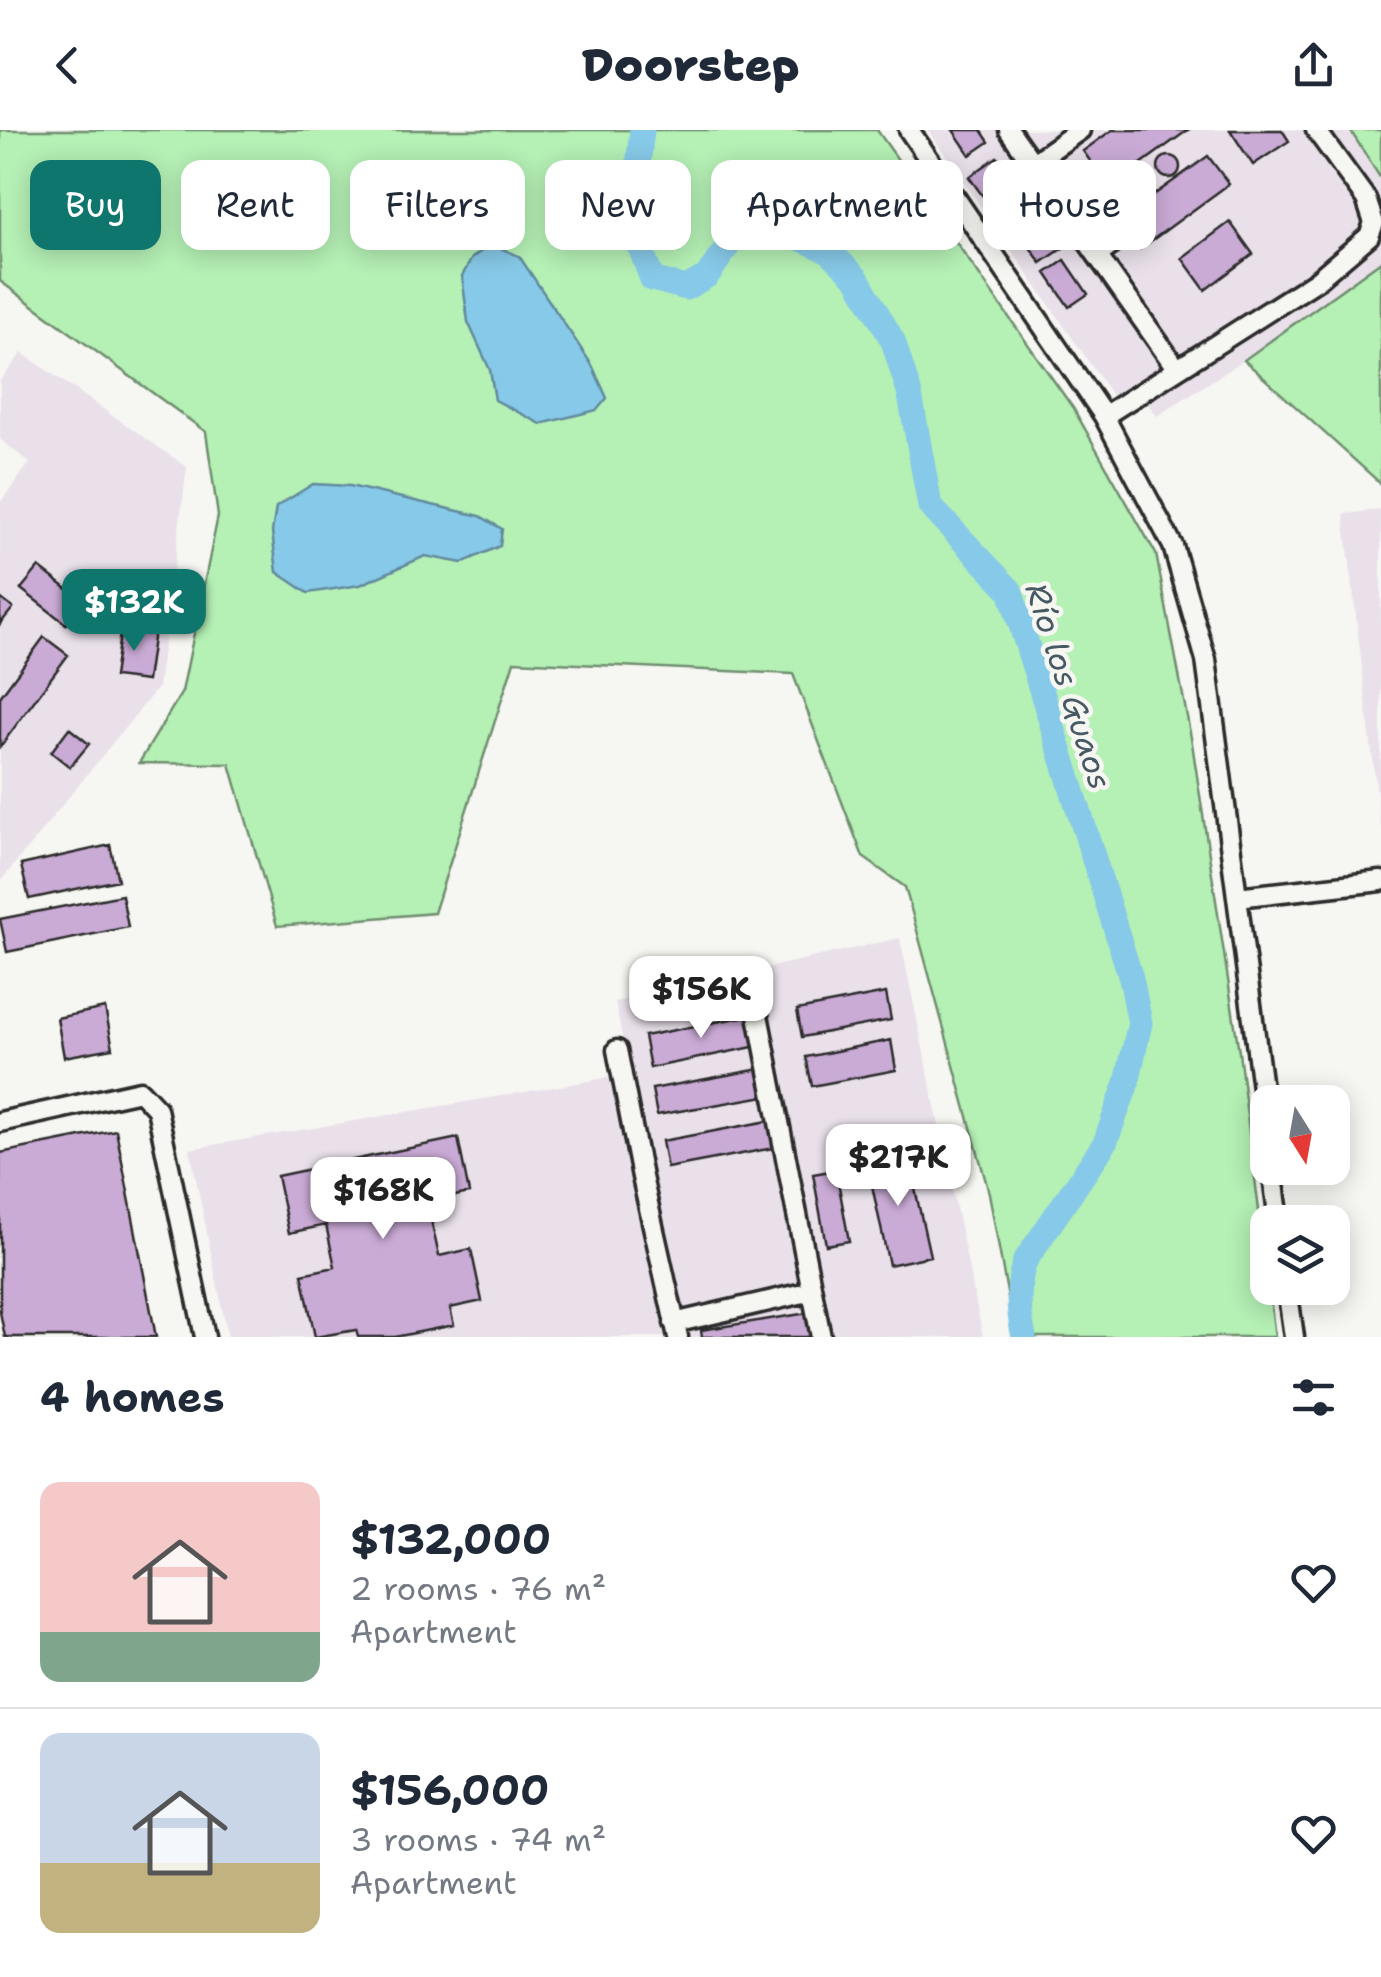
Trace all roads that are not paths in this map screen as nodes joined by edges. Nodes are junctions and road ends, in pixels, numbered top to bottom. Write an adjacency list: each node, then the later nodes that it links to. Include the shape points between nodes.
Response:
1 (909, 130): 11 (street)
2 (1009, 130): 5 (street)
3 (1080, 130): 6 (street)
4 (1316, 130): 10 (street, via 1366,199 1374,223 1370,236 1316,282)
5 (1030, 160)
6 (1036, 160)
7 (1094, 250): 9 (street)
8 (1105, 250): 9 (street)
9 (1098, 255): 10 (street)
10 (1177, 368): 11 (street)
11 (1104, 416): 13 (street, via 1174,546 1206,660)
12 (1381, 881): 13 (street)
13 (1237, 897): 16 (street)
14 (758, 1015): 18 (street)
15 (618, 1050): 20 (street)
16 (1262, 1085)
17 (0, 1122): 21 (street, via 140,1092 157,1109)
18 (812, 1291): 20 (street); 22 (street)
19 (1289, 1305): 23 (street)
20 (676, 1330)
21 (204, 1337)
22 (821, 1337)
23 (1294, 1337)

